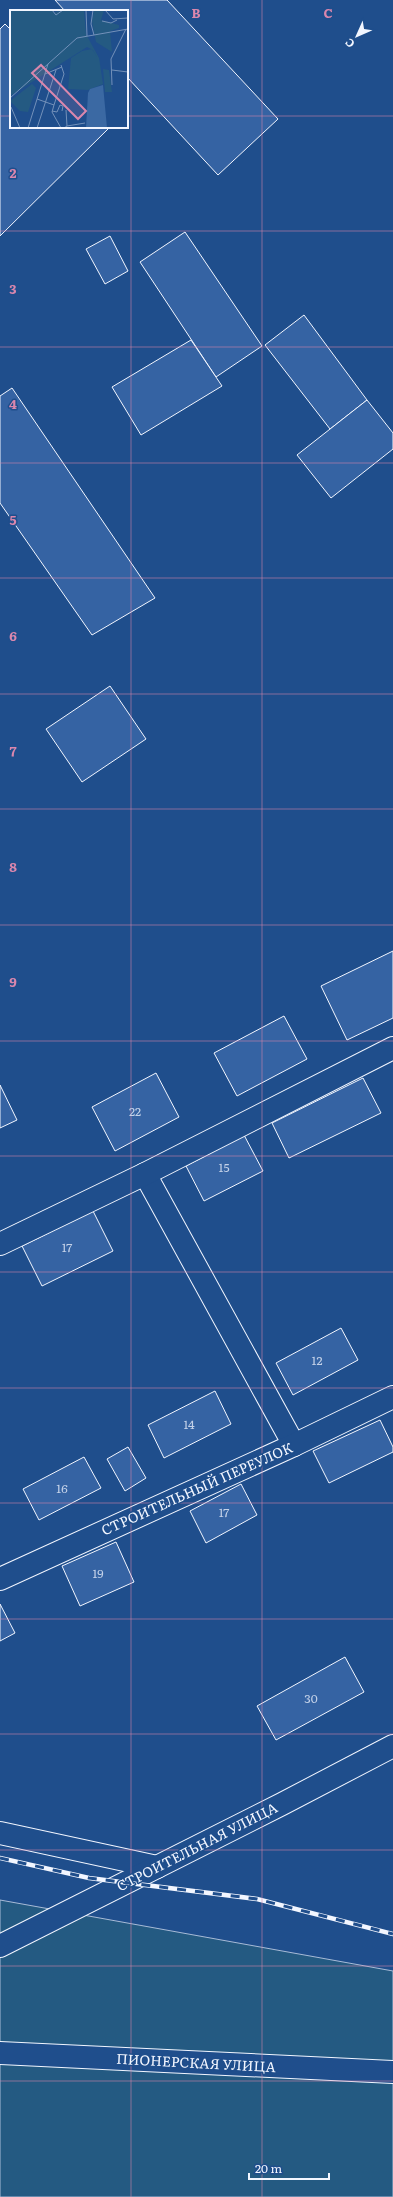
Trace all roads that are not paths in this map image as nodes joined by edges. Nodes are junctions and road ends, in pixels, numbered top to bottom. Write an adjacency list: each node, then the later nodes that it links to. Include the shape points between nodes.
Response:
1 (393, 1048): 2 (street)
2 (145, 1174): 3 (street); 5 (street)
3 (0, 1244)
4 (393, 1397): 5 (street, СТРОИТЕЛЬНЫЙ ПЕРЕУЛОК)
5 (294, 1445): 6 (street, СТРОИТЕЛЬНЫЙ ПЕРЕУЛОК)
6 (0, 1579)
7 (393, 1746): 9 (street, СТРОИТЕЛЬНАЯ УЛИЦА)
8 (0, 1833): 9 (street)
9 (157, 1867): 10 (street, СТРОИТЕЛЬНАЯ УЛИЦА)
10 (0, 1946)
11 (0, 2053): 12 (street, ПИОНЕРСКАЯ УЛИЦА)
12 (393, 2072)

